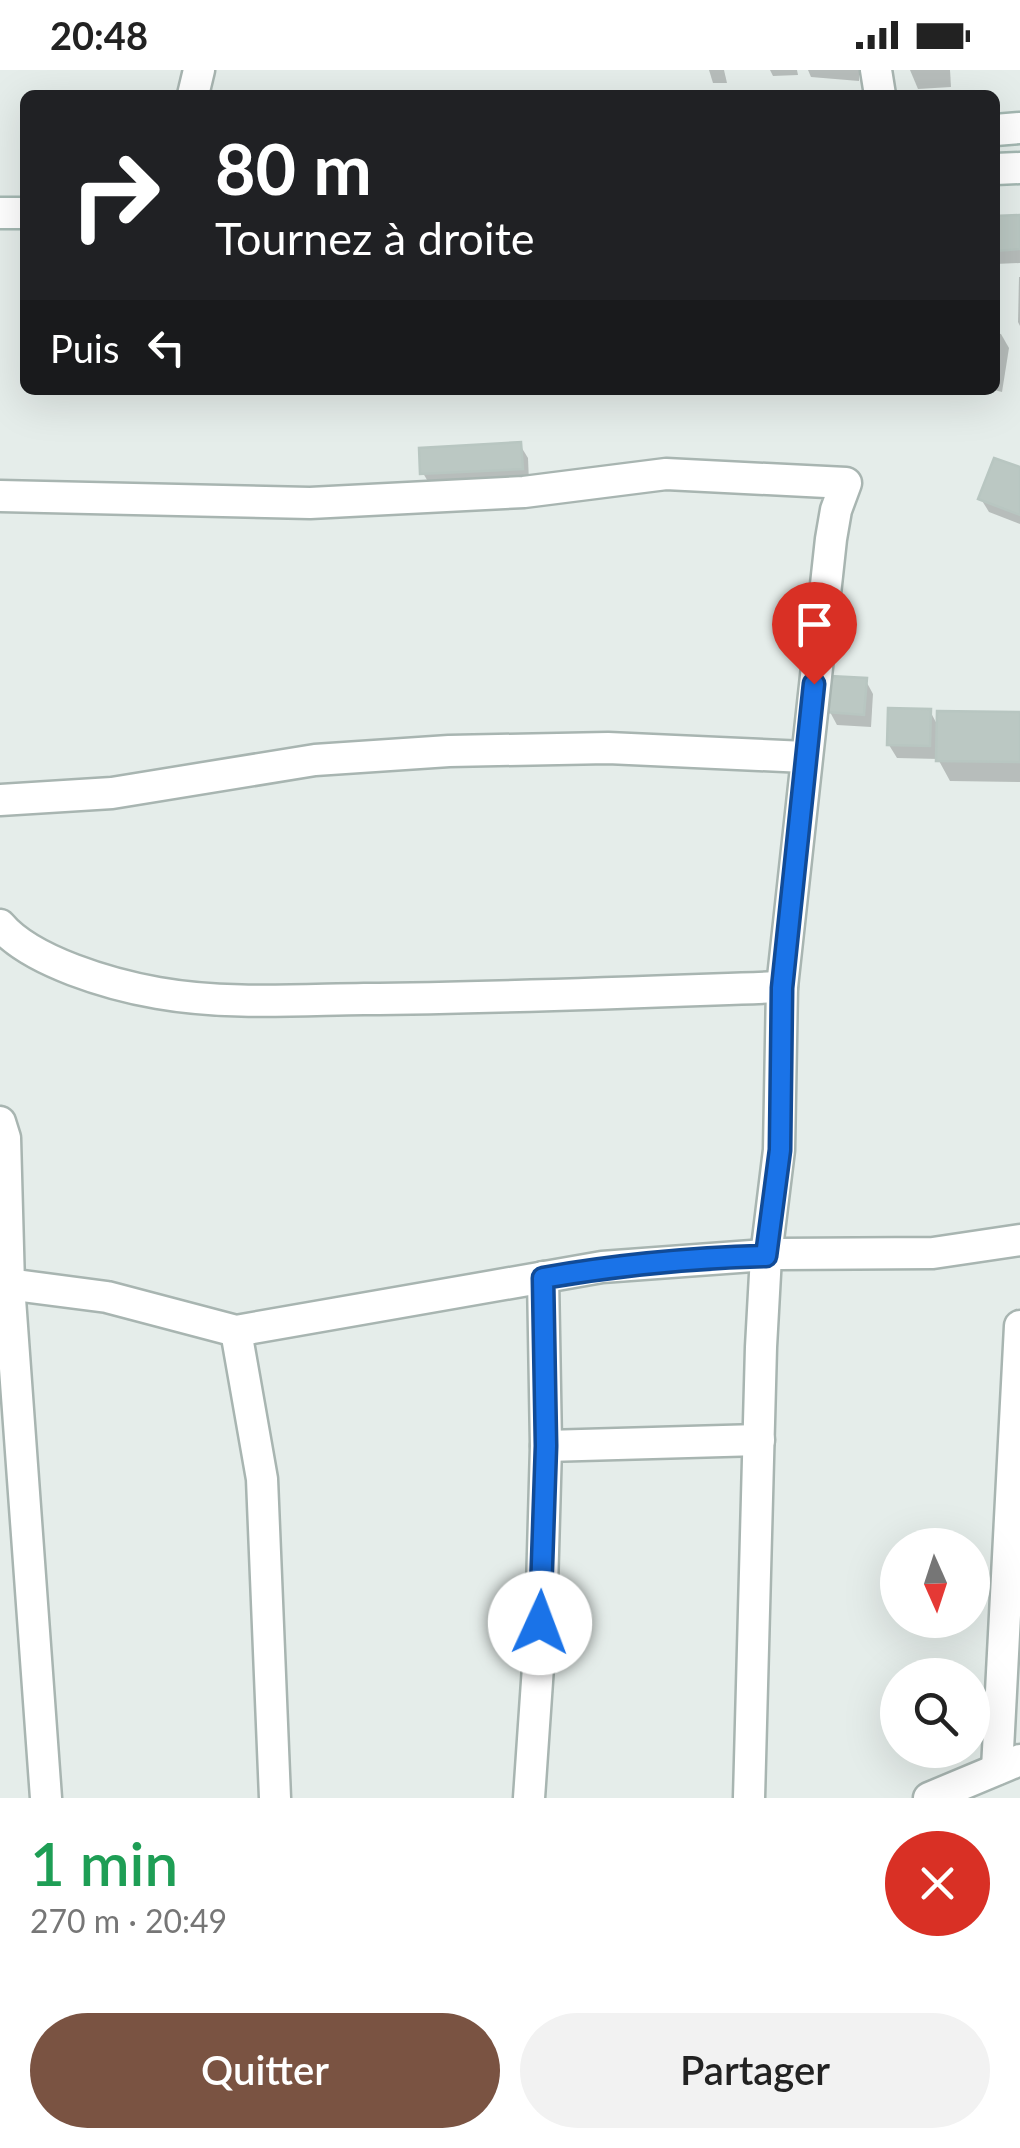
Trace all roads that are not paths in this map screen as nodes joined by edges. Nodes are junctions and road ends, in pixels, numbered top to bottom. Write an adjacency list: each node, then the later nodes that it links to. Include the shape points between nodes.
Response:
1 (0, 496): 2 (street, via 310,503 524,492 666,474 846,484 831,539)
2 (805, 757): 3 (street, via 608,748 449,750 315,760 112,793); 5 (street)
3 (0, 800)
4 (3, 935): 5 (street, via 105,980 222,1000)
5 (782, 988): 8 (street, via 780,1150)
6 (0, 1122): 10 (street)
7 (1020, 1240): 8 (street, via 933,1253)
8 (766, 1256): 9 (street, via 602,1267); 14 (street)
9 (543, 1278): 12 (street); 15 (street)
10 (4, 1284): 12 (street, via 107,1298); 13 (street)
11 (1020, 1326): 16 (street)
12 (236, 1331): 18 (street, via 262,1479)
13 (7, 1368): 17 (street)
14 (759, 1440): 15 (street); 20 (street)
15 (546, 1446): 19 (street)
16 (1008, 1764): 21 (street)
17 (46, 1798)
18 (275, 1798)
19 (529, 1798)
20 (749, 1798)
21 (929, 1798)

